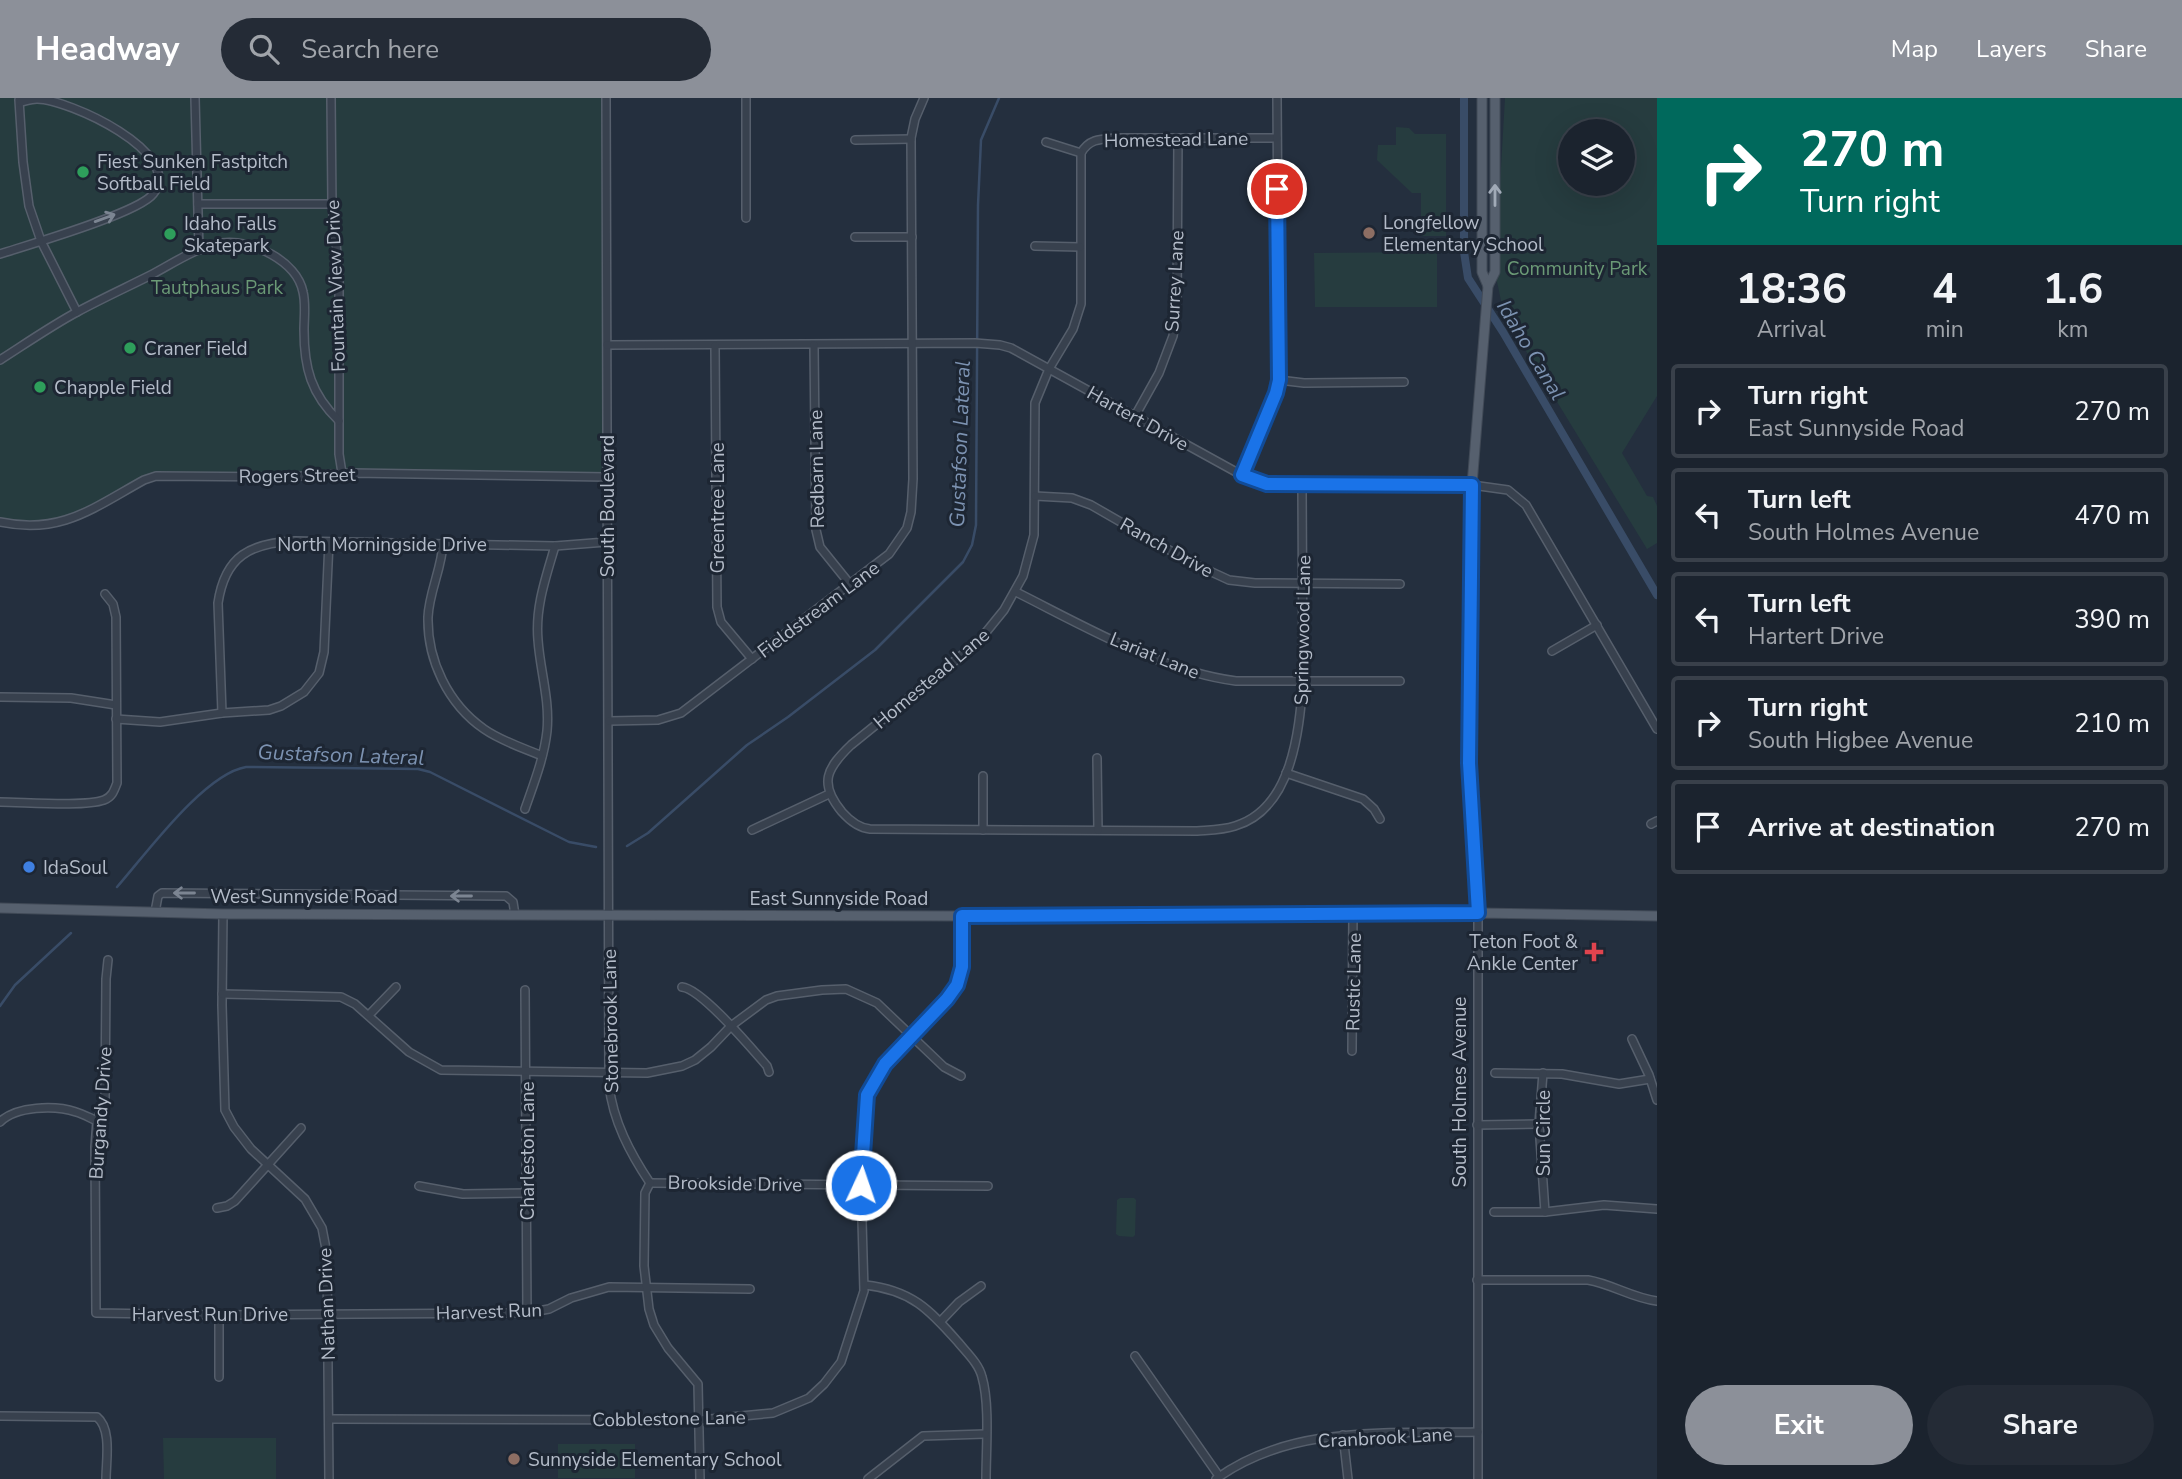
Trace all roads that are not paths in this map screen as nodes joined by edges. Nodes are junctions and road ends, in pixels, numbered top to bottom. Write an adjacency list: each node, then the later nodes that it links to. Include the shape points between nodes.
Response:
1 (195, 98): 16 (street)
2 (331, 98): 17 (street, Fountain View Drive)
3 (606, 98): 29 (street, South Boulevard)
4 (746, 98): 18 (street)
5 (924, 98): 12 (street, Fieldstream Lane)
6 (1277, 98): 11 (street)
7 (1482, 98): 26 (main road, South Holmes Avenue, via 1482,272)
8 (1496, 98): 26 (main road, South Holmes Avenue, one-way to 8, via 1495,272)
9 (20, 100): 21 (street, via 29,206); 21 (street, one-way to 9, via 146,202 158,187 159,177 157,166 142,148 103,122 54,103)
10 (1178, 138): 11 (street, Homestead Lane); 15 (street, Homestead Lane, via 1096,140); 36 (street, Surrey Lane, via 1173,336)
11 (1277, 138): 34 (street)
12 (911, 139): 13 (street); 20 (street, Fieldstream Lane)
13 (855, 140)
14 (1046, 142): 15 (street, Homestead Lane)
15 (1081, 153): 23 (street, Homestead Lane)
16 (198, 204): 17 (street); 24 (street)
17 (332, 204): 37 (street, Fountain View Drive, via 339,273)
18 (746, 218)
19 (855, 237): 20 (street)
20 (912, 237): 28 (street, Fieldstream Lane)
21 (41, 241): 25 (street); 27 (street)
22 (1035, 246): 23 (street)
23 (1080, 247): 33 (street, Homestead Lane, via 1081,304)
24 (199, 250): 27 (street); 37 (street, via 221,243 243,244 275,257 292,271 304,294 307,371 322,402)
25 (0, 254)
26 (1488, 286): 41 (main road, South Holmes Avenue)
27 (77, 312): 32 (street)
28 (911, 344): 30 (street, Hartert Drive); 33 (street, Hartert Drive, via 979,343 1011,348); 49 (street, Fieldstream Lane, via 911,512 904,535 889,554)
29 (607, 345): 31 (street, Hartert Drive); 40 (street, South Boulevard)
30 (814, 345): 31 (street, Hartert Drive); 49 (street, Redbarn Lane, via 816,530 820,547)
31 (715, 346): 56 (street, Greentree Lane, via 717,607 720,622)
32 (0, 360)
33 (1049, 369): 36 (street, Hartert Drive); 43 (street, Homestead Lane, via 1035,403)
34 (1279, 380): 35 (street); 39 (street)
35 (1404, 382)
36 (1135, 416): 39 (street, Hartert Drive)
37 (339, 421): 38 (street, Fountain View Drive)
38 (342, 473): 40 (street, Rogers Street); 44 (street, Rogers Street, via 156,476 75,519 37,526)
39 (1242, 475): 42 (street, Hartert Drive, via 1267,484)
40 (607, 477): 46 (street, South Boulevard)
41 (1472, 485): 42 (street, Hartert Drive); 54 (street, Hartert Drive, via 1508,491 1526,505); 79 (main road, South Holmes Avenue, via 1469,763)
42 (1302, 486): 50 (street, Springwood Lane)
43 (1035, 496): 50 (street, Ranch Drive, via 1072,498 1091,505 1229,580); 52 (street, Homestead Lane, via 1034,535)
44 (0, 522)
45 (329, 542): 47 (street, North Morningside Drive); 61 (street, via 323,662 313,682 281,706); 61 (street, North Morningside Drive, via 264,544 237,558 225,573 218,603)
46 (606, 542): 48 (street, North Morningside Drive); 63 (street, South Boulevard)
47 (443, 543): 48 (street, North Morningside Drive); 65 (street, via 428,617 434,665 470,718 500,739)
48 (555, 546): 65 (street, via 537,622 547,709)
49 (849, 583): 56 (street, Fieldstream Lane)
50 (1303, 583): 51 (street, Ranch Drive); 58 (street, Springwood Lane)
51 (1399, 584)
52 (1016, 592): 58 (street, Lariat Lane, via 1192,673 1236,681); 69 (street, Homestead Lane, via 978,642 835,761 828,774)
53 (105, 594): 60 (street, via 116,617)
54 (1597, 625): 55 (street); 64 (street, Hartert Drive)
55 (1552, 651)
56 (751, 659): 63 (street, Fieldstream Lane, via 671,718)
57 (1399, 681): 58 (street, Lariat Lane)
58 (1303, 682): 67 (street, Springwood Lane)
59 (0, 697): 60 (street, via 71,698)
60 (116, 705): 62 (street)
61 (222, 713): 62 (street, via 160,722)
62 (116, 719): 70 (street, via 117,783 107,799)
63 (609, 721): 81 (street, South Boulevard)
64 (1657, 729)
65 (542, 756): 71 (street)
66 (1097, 758): 75 (street)
67 (1286, 773): 72 (street, via 1363,799); 75 (street, Springwood Lane, via 1270,803 1236,826 1197,831)
68 (982, 776): 74 (street)
69 (828, 791): 73 (street); 74 (street, Springwood Lane, via 848,819 863,828)
70 (0, 802)
71 (525, 808)
72 (1380, 819)
73 (752, 830)
74 (983, 830): 75 (street, Springwood Lane)
75 (1098, 830)
76 (0, 908): 77 (main road, West Sunnyside Road)
77 (155, 912): 80 (main road, West Sunnyside Road); 82 (street, one-way to 77, via 513,902 506,896 189,893 162,893)
78 (1353, 913): 79 (main road, East Sunnyside Road); 83 (main road, East Sunnyside Road); 94 (street, Rustic Lane)
79 (1478, 913): 84 (main road, East Sunnyside Road); 106 (street, South Holmes Avenue)
80 (223, 914): 82 (main road, West Sunnyside Road); 89 (street, Nathan Drive)
81 (609, 914): 82 (main road, West Sunnyside Road); 83 (main road, East Sunnyside Road); 96 (street, Stonebrook Lane)
82 (515, 915)
83 (962, 916): 92 (street, Cobblestone Lane, via 962,967 957,985)
84 (1657, 916)
85 (108, 960): 103 (street, Burgandy Drive, via 105,1099)
86 (396, 987): 90 (street)
87 (682, 987): 91 (street, via 694,992)
88 (525, 990): 95 (street, Charleston Lane)
89 (222, 994): 90 (street, via 341,997); 108 (street, Nathan Drive, via 225,1110 244,1141)
90 (369, 1016): 95 (street, via 410,1052 441,1070)
91 (731, 1026): 92 (street, via 754,1006 778,996 846,989 877,1003); 96 (street, via 711,1047 682,1066 647,1073); 97 (street)
92 (912, 1037): 100 (street, via 944,1067); 110 (street, Cobblestone Lane, via 885,1064 867,1095)
93 (1632, 1039): 101 (street)
94 (1352, 1051)
95 (527, 1071): 96 (street); 113 (street, Charleston Lane)
96 (609, 1071): 109 (street, Stonebrook Lane, via 615,1117)
97 (769, 1072)
98 (1495, 1073): 99 (street)
99 (1543, 1073): 101 (street, Sun Circle, via 1619,1084); 105 (street, Sun Circle)
100 (961, 1076)
101 (1650, 1079): 102 (street)
102 (1657, 1100)
103 (97, 1121): 104 (street, via 75,1111 46,1108 11,1113); 124 (street, Burgandy Drive)
104 (0, 1122)
105 (1539, 1124): 106 (street); 117 (street, Sun Circle)
106 (1477, 1125): 118 (street, South Holmes Avenue)
107 (301, 1128): 108 (street)
108 (268, 1166): 114 (street, via 235,1200); 126 (street, Nathan Drive, via 305,1199 322,1228)
109 (650, 1183): 110 (street, Brookside Drive); 121 (street, via 645,1193)
110 (861, 1185): 112 (street, Brookside Drive); 119 (street, Cobblestone Lane)
111 (418, 1186): 113 (street, via 463,1194)
112 (988, 1186)
113 (528, 1193): 125 (street, Charleston Lane)
114 (217, 1208)
115 (1657, 1209): 117 (street, via 1604,1205)
116 (1494, 1212): 117 (street)
117 (1545, 1212)
118 (1477, 1280): 123 (street, via 1588,1280); 134 (street, South Holmes Avenue)
119 (865, 1285): 128 (street, via 902,1293); 133 (street, Cobblestone Lane, via 841,1362 809,1398 773,1413)
120 (981, 1286): 128 (street)
121 (646, 1288): 122 (street, Harvest Run); 125 (street, Harvest Run, via 596,1289); 133 (street, via 654,1325 698,1384)
122 (750, 1289)
123 (1657, 1301)
124 (95, 1309): 127 (street, Harvest Run Drive, via 102,1314)
125 (527, 1313): 126 (street, Harvest Run)
126 (328, 1314): 127 (street, Harvest Run Drive); 132 (street, Nathan Drive)
127 (219, 1315): 130 (street)
128 (940, 1322): 135 (street, via 981,1373)
129 (1135, 1356): 137 (street)
130 (219, 1377)
131 (0, 1416): 138 (street, via 97,1417 106,1433)
132 (330, 1419): 133 (street, Cobblestone Lane); 139 (street, Nathan Drive)
133 (699, 1420): 140 (street)
134 (1478, 1432): 136 (street, Cranbrook Lane); 144 (street, South Holmes Avenue)
135 (985, 1434): 141 (street, via 923,1436); 142 (street)
136 (1343, 1435): 137 (street, Cranbrook Lane, via 1289,1445); 143 (street)
137 (1217, 1478)
138 (106, 1479)
139 (329, 1479)
140 (700, 1479)
141 (868, 1479)
142 (986, 1479)
143 (1348, 1479)
144 (1478, 1479)

